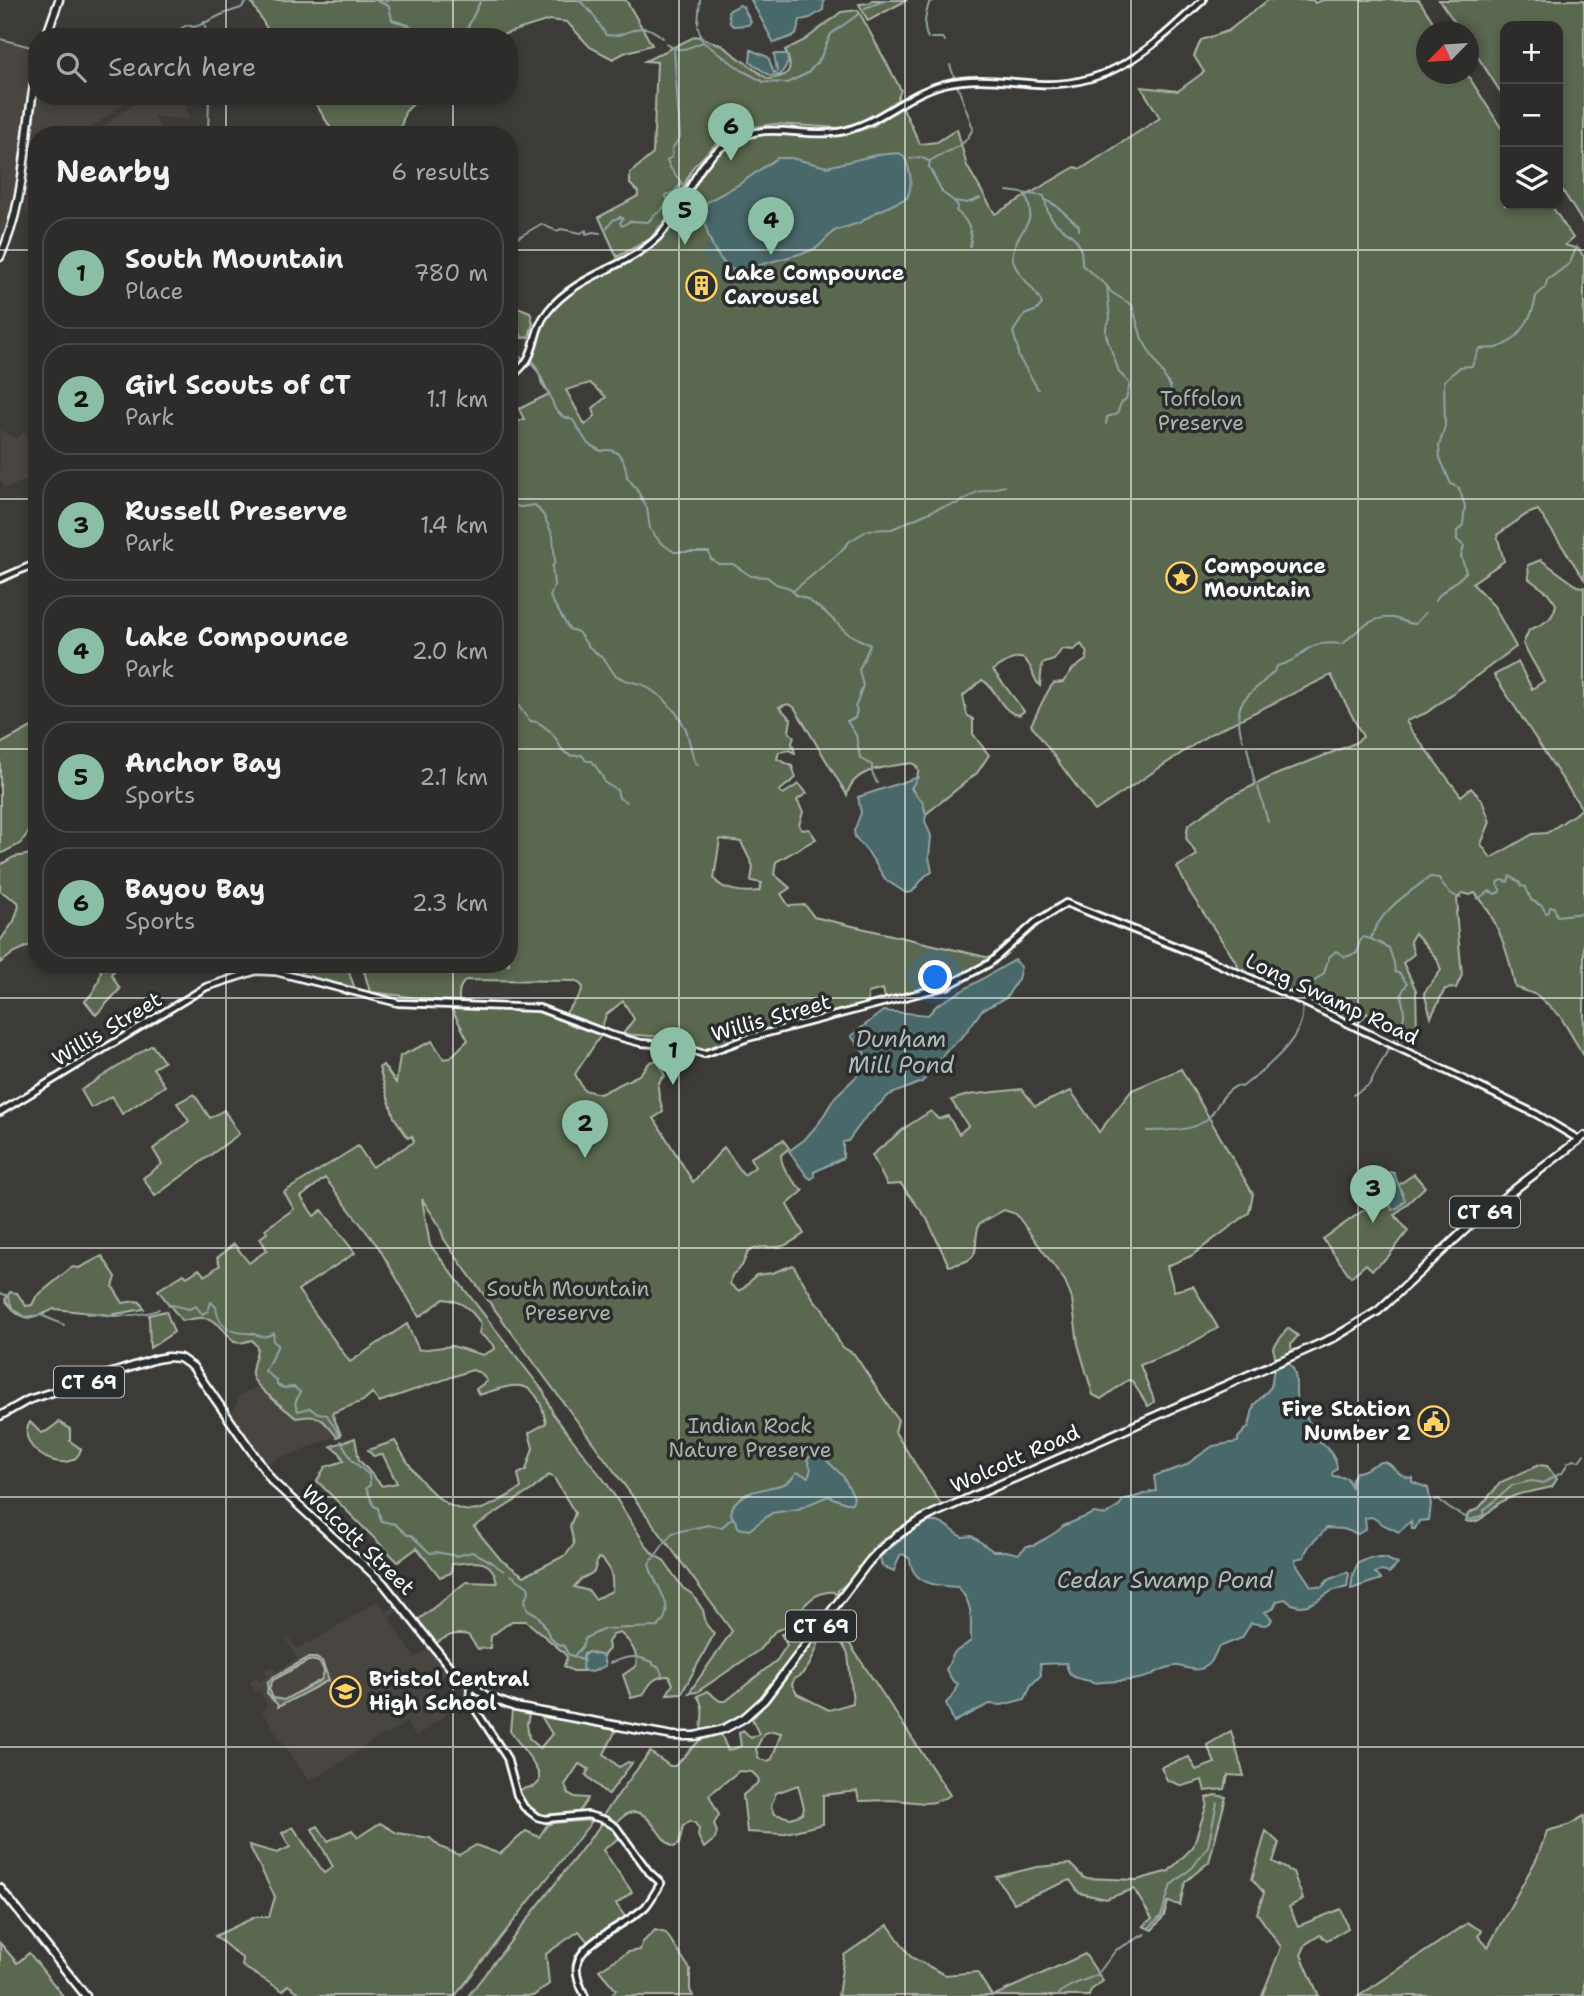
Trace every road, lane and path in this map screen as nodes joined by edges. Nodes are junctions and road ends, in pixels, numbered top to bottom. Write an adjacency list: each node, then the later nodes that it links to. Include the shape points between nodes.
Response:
1 (59, 0): 3 (main road)
2 (1203, 0): 6 (main road, via 1146,51 1093,78 1046,84 960,81 925,91 850,130 820,134 774,130 736,139 703,165 663,232 637,253 580,282 555,303 543,318 529,360)
3 (49, 28)
4 (30, 105): 5 (main road, via 18,208)
5 (0, 257)
6 (518, 370)
7 (28, 567): 8 (main road)
8 (0, 579)
9 (1066, 903): 11 (main road, Willis Street, via 1035,922 990,963 958,982 704,1054 611,1035 539,1008 398,1003); 13 (main road, Long Swamp Road, via 1306,1003)
10 (250, 973): 12 (main road, Willis Street, via 206,987)
11 (280, 973)
12 (0, 1112)
13 (1581, 1138): 15 (main road, Wolcott Road / CT 69, via 1480,1216 1395,1297 1355,1326 905,1529 867,1563 764,1700 732,1725 706,1735 673,1737 524,1710)
14 (0, 1416): 15 (main road, Wolcott Street / CT 69, via 28,1401 156,1359 184,1360 198,1373 274,1482 383,1583 444,1661)
15 (471, 1687): 18 (main road, Wolcott Street, via 470,1701 507,1758 524,1807 545,1819 588,1815 605,1820 616,1827 661,1883 648,1904 581,1955 576,1966)
16 (0, 1888): 17 (main road)
17 (86, 1996)
18 (585, 1996)

